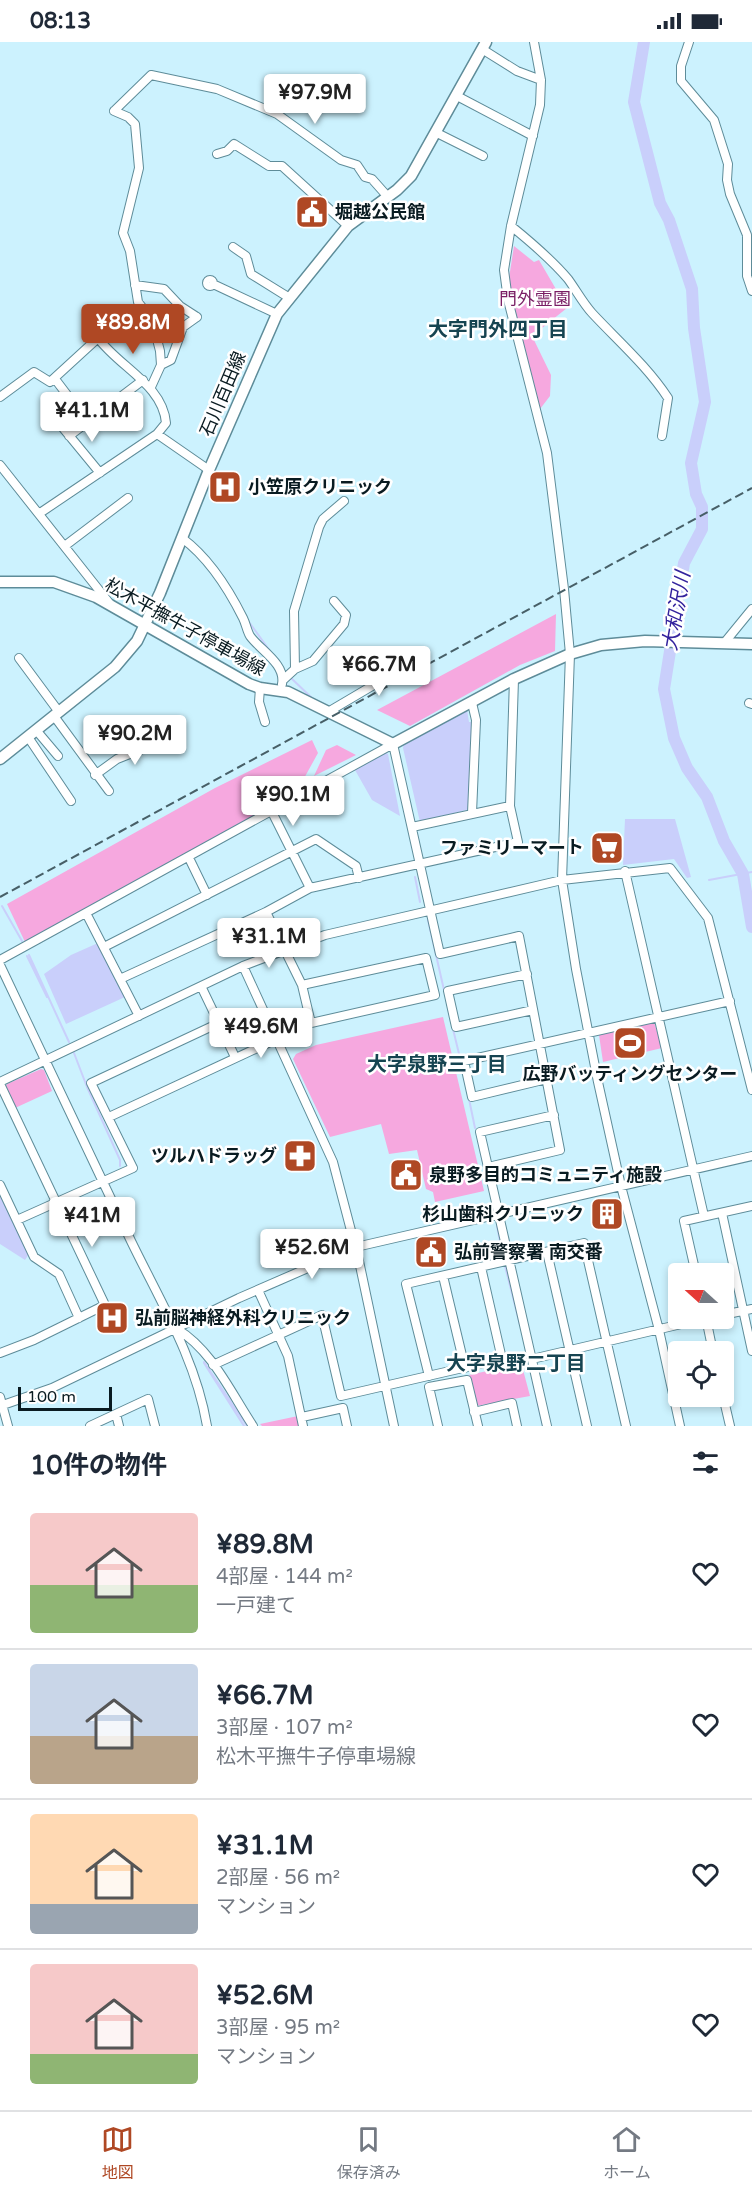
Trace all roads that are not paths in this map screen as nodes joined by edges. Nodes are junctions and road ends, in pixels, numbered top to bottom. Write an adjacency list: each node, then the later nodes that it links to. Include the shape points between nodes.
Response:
1 (534, 42): 4 (street)
2 (689, 42): 16 (street, via 681,66 681,81 714,120 728,164 730,194 747,235 747,276)
3 (484, 45): 4 (street, via 517,71); 5 (main road, 石川百田線)
4 (541, 80): 7 (street)
5 (457, 96): 6 (main road, 石川百田線); 7 (street)
6 (437, 133): 9 (street); 10 (main road, 石川百田線, via 411,176)
7 (533, 136): 12 (street)
8 (217, 154): 11 (street, via 234,144 269,166 282,166)
9 (483, 156)
10 (388, 197): 11 (main road, 石川百田線); 15 (street, via 357,165 341,160 277,114 217,89 151,75 114,111 135,124 139,168 123,233)
11 (348, 226): 17 (main road, 石川百田線)
12 (511, 226): 28 (street, via 545,253 590,311 658,383 668,398); 44 (street, via 505,285 547,453)
13 (232, 247): 17 (street, via 246,256 250,274)
14 (206, 281): 18 (street)
15 (135, 285): 19 (street, via 138,302 152,320); 19 (street, via 164,289 197,317 183,327 171,360)
16 (752, 291)
17 (288, 297): 18 (main road, 石川百田線)
18 (277, 314): 30 (main road, 石川百田線)
19 (161, 364): 22 (street)
20 (55, 379): 21 (street, via 98,338 113,357); 23 (street, via 45,381 34,372); 24 (street)
21 (143, 380): 22 (street); 27 (street)
22 (151, 387): 26 (street, via 166,412 166,423)
23 (0, 398)
24 (74, 404)
25 (63, 428): 27 (street)
26 (156, 434): 30 (street); 31 (street)
27 (69, 436): 31 (street)
28 (662, 436)
29 (0, 465): 34 (street)
30 (209, 470): 35 (main road, 石川百田線)
31 (100, 473): 34 (street)
32 (128, 498): 36 (street)
33 (344, 501): 47 (street, via 323,519 302,578 294,611)
34 (40, 513): 36 (street)
35 (182, 538): 41 (main road, 石川百田線); 49 (street, via 211,565 244,619 249,635 265,648)
36 (66, 545): 39 (street)
37 (0, 582): 39 (main road, 松木平撫牛子停車場線, via 54,582)
38 (334, 601): 47 (street, via 346,615 344,624 313,662)
39 (111, 605): 41 (main road, 松木平撫牛子停車場線)
40 (752, 609): 42 (street)
41 (145, 626): 50 (main road, 松木平撫牛子停車場線); 53 (main road, 石川百田線, via 115,667)
42 (725, 642): 43 (main road); 44 (main road, via 645,641 601,645)
43 (752, 644)
44 (570, 654): 48 (main road); 72 (street)
45 (19, 658): 53 (street)
46 (416, 660): 52 (street)
47 (295, 669): 49 (street)
48 (514, 679): 51 (main road); 63 (street)
49 (282, 685): 50 (main road, 松木平撫牛子停車場線); 52 (main road, 松木平撫牛子停車場線)
50 (260, 688): 54 (street, via 259,702)
51 (471, 703): 56 (main road); 65 (street, via 476,720)
52 (328, 712): 56 (main road, 松木平撫牛子停車場線)
53 (56, 714): 55 (main road, 石川百田線); 60 (street)
54 (265, 722)
55 (32, 734): 58 (street); 59 (main road, 石川百田線); 62 (street, via 62,793)
56 (393, 744): 64 (street); 66 (street)
57 (167, 745): 60 (street, via 117,759)
58 (58, 756)
59 (0, 759)
60 (95, 775): 61 (street)
61 (109, 791)
62 (71, 801)
63 (510, 806): 65 (street); 69 (street, via 518,842)
64 (272, 812): 67 (street); 68 (street)
65 (472, 813): 66 (street)
66 (412, 827): 69 (street)
67 (291, 852): 71 (street, via 316,839 356,866); 73 (street); 74 (street)
68 (189, 858): 74 (street); 77 (street)
69 (419, 864): 71 (street); 75 (street)
70 (625, 871): 72 (street); 87 (street, via 670,868 708,918); 90 (street)
71 (359, 878): 73 (street)
72 (562, 880): 75 (street); 93 (street)
73 (310, 888): 76 (street)
74 (207, 895): 78 (street)
75 (430, 911): 79 (street); 83 (street, via 440,954 519,936)
76 (266, 912): 79 (street); 84 (street)
77 (86, 913): 78 (street); 80 (street)
78 (104, 947): 84 (street)
79 (284, 948): 82 (street); 85 (street)
80 (0, 960)
81 (0, 965): 97 (street)
82 (243, 966): 86 (street); 94 (street)
83 (527, 974): 88 (street); 88 (street, via 448,991 456,1027)
84 (120, 979): 89 (street)
85 (302, 985): 92 (street); 92 (street, via 426,958 435,995)
86 (201, 986): 89 (street); 91 (street)
87 (729, 1001): 90 (street); 100 (street)
88 (533, 1010): 95 (street)
89 (138, 1016): 97 (street)
90 (659, 1017): 93 (street); 105 (street)
91 (219, 1023): 96 (street); 102 (street, via 91,1083)
92 (311, 1023): 94 (street)
93 (588, 1033): 95 (street); 108 (street)
94 (276, 1037): 96 (street); 115 (street, via 333,1162)
95 (541, 1044): 98 (street); 98 (street, via 464,1061 472,1097)
96 (235, 1057): 102 (street)
97 (45, 1060): 99 (street); 106 (street)
98 (547, 1079): 101 (street)
99 (0, 1083): 109 (street)
100 (752, 1090)
101 (554, 1115): 104 (street, via 560,1150); 104 (street, via 480,1132)
102 (109, 1118): 106 (street, via 133,1168)
103 (752, 1156): 105 (street)
104 (488, 1167): 112 (street)
105 (693, 1169): 108 (street); 113 (street)
106 (102, 1181): 109 (street); 125 (street)
107 (0, 1185): 114 (street)
108 (621, 1186): 112 (street); 126 (street)
109 (55, 1203): 114 (street); 123 (street, via 105,1305)
110 (752, 1206): 111 (street)
111 (722, 1213): 113 (street); 122 (street)
112 (499, 1214): 115 (street); 117 (street)
113 (704, 1216): 118 (street, via 684,1221)
114 (17, 1220): 123 (street, via 34,1257 59,1274)
115 (356, 1247): 121 (street); 136 (street)
116 (547, 1252): 117 (street); 128 (street, via 584,1243); 129 (street)
117 (508, 1261): 119 (street); 132 (street)
118 (694, 1263)
119 (481, 1267): 120 (street); 134 (street, via 501,1359)
120 (443, 1276): 134 (street); 135 (street, via 406,1284)
121 (258, 1290): 125 (street); 127 (street)
122 (747, 1310): 130 (street)
123 (79, 1318): 131 (street)
124 (668, 1328): 126 (street)
125 (176, 1329): 133 (street, via 190,1337); 137 (street, via 52,1388); 146 (street, via 196,1381)
126 (660, 1330): 128 (street); 156 (street)
127 (280, 1335): 133 (street); 136 (street, via 322,1315 341,1396); 141 (street)
128 (608, 1342): 129 (street); 155 (street)
129 (570, 1350): 132 (street); 154 (street)
130 (752, 1351)
131 (0, 1353)
132 (532, 1359): 153 (street)
133 (213, 1365): 147 (street)
134 (465, 1368): 135 (street)
135 (429, 1376): 136 (street)
136 (384, 1387): 149 (street)
137 (1, 1403): 142 (street)
138 (726, 1407): 157 (street)
139 (474, 1412): 150 (street, via 467,1380 429,1388); 151 (street); 152 (street, via 512,1403)
140 (116, 1414): 143 (street); 144 (street); 145 (street, via 148,1398)
141 (303, 1421): 148 (street, via 343,1408)
142 (8, 1426)
143 (90, 1426)
144 (119, 1426)
145 (155, 1426)
146 (207, 1426)
147 (253, 1426)
148 (347, 1426)
149 (394, 1426)
150 (438, 1426)
151 (478, 1426)
152 (517, 1426)
153 (547, 1426)
154 (587, 1426)
155 (626, 1426)
156 (680, 1426)
157 (730, 1426)

